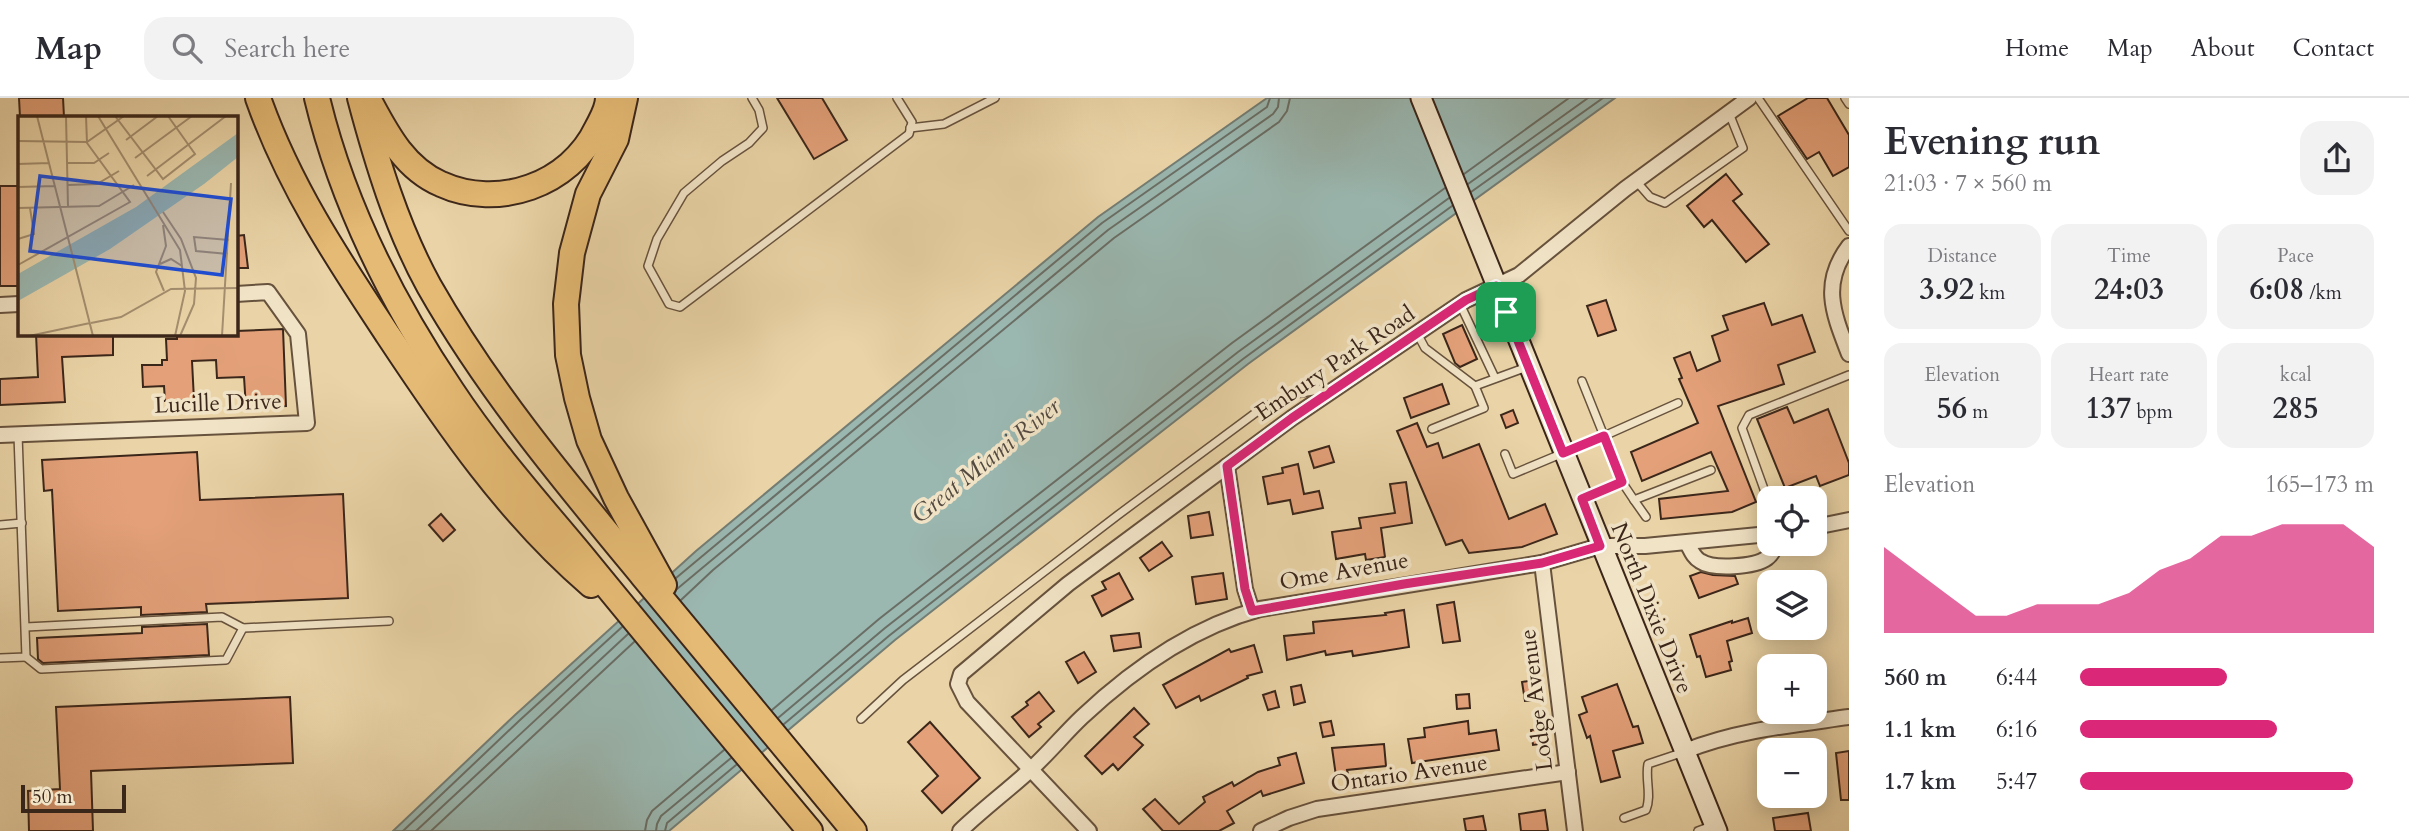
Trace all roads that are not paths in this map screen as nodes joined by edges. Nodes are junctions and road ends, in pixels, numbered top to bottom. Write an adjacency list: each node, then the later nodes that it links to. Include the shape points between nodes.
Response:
1 (258, 98): 54 (highway, via 302,200 427,394 481,467)
2 (317, 98): 54 (highway, via 366,238 421,343)
3 (360, 98): 61 (highway, via 396,215 428,285 508,406)
4 (368, 98): 5 (highway, via 410,164 440,184 501,194 529,188 562,172 591,142)
5 (608, 98)
6 (625, 98): 61 (highway, via 616,139 588,194 572,253 566,304 568,355 589,440)
7 (752, 98): 16 (lane, via 763,128 684,193 657,239 648,266 669,304 680,307 909,134)
8 (897, 98): 16 (lane, via 912,121)
9 (995, 98): 16 (lane, via 944,124)
10 (1421, 98): 20 (main road, North Dixie Drive)
11 (1749, 98): 15 (street, Embury Park Road)
12 (1758, 98): 18 (lane)
13 (1845, 98): 14 (lane)
14 (1849, 104)
15 (1729, 113): 17 (street, Embury Park Road); 17 (lane, via 1743,148 1665,203 1650,197)
16 (910, 128)
17 (1636, 181): 20 (street, Embury Park Road, via 1519,275)
18 (1849, 231)
19 (1849, 246): 26 (street, via 1835,272 1832,290 1834,316)
20 (1496, 286): 23 (street, Embury Park Road); 27 (main road, North Dixie Drive)
21 (238, 294): 36 (street, Lucille Drive, via 268,292 298,334 307,422)
22 (18, 304): 24 (street)
23 (1460, 304): 25 (street, Embury Park Road); 29 (lane)
24 (0, 305)
25 (1418, 335): 31 (street, Embury Park Road); 32 (lane, via 1425,348)
26 (1849, 354)
27 (1528, 366): 29 (lane); 38 (main road, North Dixie Drive)
28 (1849, 375): 43 (lane, via 1749,415 1742,428)
29 (1495, 379): 32 (lane)
30 (1582, 381): 37 (lane)
31 (1340, 386): 40 (street, Embury Park Road); 65 (lane, via 1289,395 1258,411 903,680)
32 (1475, 386): 34 (lane, via 1484,408)
33 (1678, 403): 37 (lane)
34 (1432, 429)
35 (0, 435): 36 (street, Lucille Drive)
36 (18, 435): 48 (lane)
37 (1604, 436): 38 (lane); 42 (lane)
38 (1563, 453): 39 (lane, via 1513,474); 44 (main road, North Dixie Drive)
39 (1505, 454)
40 (1227, 466): 57 (street); 67 (street, Embury Park Road, via 1068,584 961,674 958,681 967,702)
41 (1711, 470): 45 (lane)
42 (1622, 482): 44 (lane); 45 (lane)
43 (1763, 486)
44 (1582, 499): 53 (main road, North Dixie Drive)
45 (1634, 500): 46 (lane)
46 (1646, 517)
47 (1849, 520): 50 (street)
48 (22, 523): 49 (lane); 59 (lane)
49 (0, 525)
50 (1827, 525)
51 (1757, 535): 52 (street, Ome Avenue)
52 (1687, 543): 53 (street, Ome Avenue); 55 (street, via 1702,562 1715,567 1739,566)
53 (1600, 546): 56 (street, Ome Avenue); 66 (main road, North Dixie Drive)
54 (567, 552): 72 (highway, via 640,628)
55 (1769, 556)
56 (1542, 563): 57 (street, Ome Avenue); 68 (street, Lodge Avenue)
57 (1252, 611): 67 (street, Ome Avenue, via 1186,640 1116,687)
58 (389, 621): 60 (lane)
59 (26, 626): 60 (lane, via 222,617); 62 (lane)
60 (243, 628): 62 (lane, via 226,660 41,669)
61 (689, 631): 73 (highway)
62 (26, 657): 63 (lane)
63 (0, 658)
64 (1849, 717): 66 (street, via 1740,733)
65 (861, 719)
66 (1685, 751): 69 (lane, via 1648,764 1650,800 1646,810); 71 (main road, North Dixie Drive)
67 (1030, 770): 70 (street, Ome Avenue); 74 (street)
68 (1568, 772): 75 (street, Ontario Avenue, via 1317,809); 76 (street, Lodge Avenue)
69 (1624, 818)
70 (970, 828)
71 (1710, 829)
72 (810, 831)
73 (854, 831)
74 (1089, 831)
75 (1261, 831)
76 (1575, 831)

